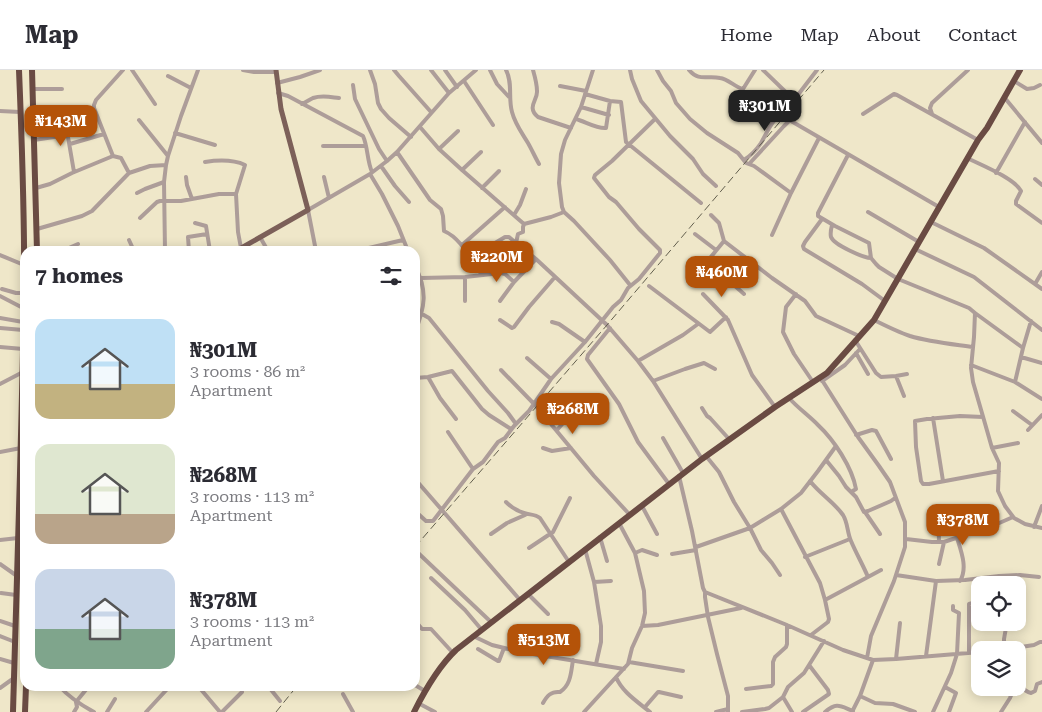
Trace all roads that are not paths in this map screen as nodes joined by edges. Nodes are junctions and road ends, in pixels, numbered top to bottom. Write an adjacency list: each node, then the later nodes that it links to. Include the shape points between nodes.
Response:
1 (19, 70): 51 (highway)
2 (32, 70): 37 (highway)
3 (123, 70): 67 (street, via 94,105)
4 (132, 70): 47 (street)
5 (198, 70): 36 (street)
6 (243, 70): 26 (street)
7 (320, 70): 31 (street)
8 (370, 70): 68 (street, via 381,109)
9 (394, 70): 52 (street)
10 (431, 70): 41 (street)
11 (445, 70): 35 (street)
12 (476, 70): 29 (street)
13 (490, 70): 42 (street)
14 (506, 70): 42 (street)
15 (533, 70): 64 (street, via 538,92 533,102 536,115)
16 (585, 70): 27 (street)
17 (630, 70): 58 (street, via 641,101)
18 (657, 70): 86 (street, via 678,107)
19 (689, 70): 20 (street, via 699,77 722,78 742,89)
20 (755, 70)
21 (762, 70): 45 (street)
22 (817, 70): 45 (street)
23 (968, 70): 55 (street, via 932,103)
24 (1016, 70): 69 (highway)
25 (1020, 70): 30 (highway)
26 (276, 71): 31 (main road)
27 (592, 71): 39 (street)
28 (168, 76): 36 (street)
29 (464, 81): 35 (street); 62 (street)
30 (1014, 81): 33 (street, via 1027,89); 43 (highway)
31 (277, 83): 40 (main road)
32 (353, 85): 87 (street, via 355,99)
33 (1040, 85)
34 (560, 86): 39 (street)
35 (456, 87): 41 (street)
36 (191, 88): 66 (street)
37 (32, 89): 38 (street); 72 (highway)
38 (62, 89)
39 (586, 92): 46 (street); 49 (street)
40 (278, 93): 48 (street); 118 (main road)
41 (449, 93): 52 (street)
42 (510, 97): 89 (street, via 518,128)
43 (1004, 97): 61 (street); 69 (highway)
44 (339, 98): 48 (street, via 312,98)
45 (794, 100): 53 (street)
46 (610, 101): 56 (street); 76 (street, via 621,102)
47 (155, 104)
48 (305, 104): 78 (street, via 363,136)
49 (581, 107): 56 (street); 57 (street)
50 (0, 111): 51 (street)
51 (20, 112): 142 (highway)
52 (431, 112): 63 (street)
53 (785, 113): 60 (street); 86 (street, via 770,126)
54 (863, 114): 55 (street, via 894,94)
55 (932, 114): 69 (street)
56 (609, 115): 57 (street, via 605,129)
57 (576, 119): 64 (street)
58 (655, 119): 76 (street); 104 (street)
59 (139, 120): 84 (street)
60 (790, 121): 70 (street); 90 (street)
61 (1025, 122): 71 (street); 98 (street)
62 (494, 125)
63 (420, 127): 68 (street); 79 (street)
64 (571, 128): 119 (street, via 561,154 559,183)
65 (458, 131): 79 (street)
66 (175, 133): 75 (street); 84 (street)
67 (104, 134): 73 (street); 83 (street)
68 (411, 137): 80 (street)
69 (979, 137): 85 (highway)
70 (819, 138): 82 (street); 108 (street)
71 (1040, 138): 74 (street)
72 (34, 140): 73 (street, via 65,135); 105 (highway)
73 (70, 144): 95 (street)
74 (1042, 144)
75 (214, 145)
76 (628, 145): 115 (street); 170 (street, via 594,178 660,250 639,279)
77 (322, 146): 78 (street)
78 (366, 146): 97 (street)
79 (439, 149): 93 (street)
80 (397, 152): 87 (street); 141 (street, via 430,200 441,209 444,231)
81 (481, 152): 93 (street)
82 (848, 155): 117 (street); 124 (street, via 818,213)
83 (113, 156): 95 (street); 96 (street, via 121,158)
84 (168, 156): 91 (street)
85 (967, 158): 98 (street); 117 (highway)
86 (744, 160): 90 (street)
87 (387, 161): 92 (street)
88 (205, 162): 110 (street, via 225,160 245,165)
89 (539, 164)
90 (750, 164): 108 (street)
91 (166, 165): 96 (street); 102 (street)
92 (381, 166): 97 (street); 114 (street)
93 (462, 170): 106 (street)
94 (499, 171): 106 (street)
95 (74, 172): 105 (street)
96 (129, 173): 130 (street, via 92,211)
97 (371, 173): 111 (street); 136 (street)
98 (996, 173): 126 (street, via 1018,186 1021,191 1016,204)
99 (324, 176): 111 (street)
100 (186, 177): 112 (street)
101 (1035, 179): 103 (street)
102 (164, 182): 109 (street); 113 (street)
103 (1042, 185)
104 (716, 186)
105 (36, 188): 130 (highway)
106 (482, 188): 116 (street)
107 (526, 188): 121 (street)
108 (791, 192): 133 (street)
109 (137, 193)
110 (236, 194): 112 (street); 149 (street)
111 (330, 198): 118 (street)
112 (192, 199): 113 (street)
113 (164, 201): 123 (street, via 157,202); 146 (street)
114 (409, 202)
115 (700, 203)
116 (505, 207): 121 (street); 141 (street)
117 (939, 207): 125 (highway)
118 (308, 210): 134 (main road); 152 (street)
119 (564, 212): 128 (street); 170 (street)
120 (868, 212): 138 (street)
121 (514, 214): 128 (street)
122 (711, 215): 137 (street, via 719,223)
123 (140, 218)
124 (822, 219): 129 (street); 181 (street, via 805,242 804,249)
125 (931, 222): 138 (highway); 169 (street, via 984,248)
126 (1042, 222)
127 (195, 223): 131 (street, via 206,226)
128 (524, 224): 139 (street)
129 (832, 225): 159 (street, via 869,243); 159 (street, via 833,240 850,251)
130 (37, 229): 143 (highway)
131 (207, 234): 147 (street, via 188,237); 148 (street)
132 (695, 234): 156 (street)
133 (772, 234)
134 (260, 237): 150 (main road); 151 (street)
135 (129, 240): 145 (street)
136 (403, 240): 153 (street); 154 (street)
137 (724, 241): 156 (street); 177 (street)
138 (919, 242): 155 (highway)
139 (516, 243): 158 (street, via 502,238); 160 (street)
140 (78, 244): 144 (street)
141 (462, 245): 158 (street)
142 (24, 246)
143 (37, 246)
144 (73, 246)
145 (132, 246)
146 (165, 246)
147 (189, 246)
148 (209, 246)
149 (238, 246)
150 (245, 246)
151 (265, 246)
152 (315, 246)
153 (377, 246)
154 (406, 246)
155 (915, 249): 167 (highway); 192 (street, via 974,277)
156 (716, 250): 176 (street, via 710,264)
157 (0, 255): 161 (street)
158 (470, 258): 163 (street)
159 (871, 258): 167 (street)
160 (536, 259): 165 (street); 168 (street)
161 (20, 263)
162 (1042, 272): 169 (street)
163 (482, 275): 164 (street); 168 (street, via 503,273)
164 (465, 277): 166 (street); 179 (street)
165 (555, 277): 188 (street, via 514,327); 191 (street)
166 (421, 278): 184 (street)
167 (898, 279): 181 (highway); 183 (street, via 969,308)
168 (514, 282): 180 (street)
169 (1035, 284): 173 (street)
170 (630, 285): 191 (street)
171 (649, 286): 194 (street)
172 (2, 290): 174 (street)
173 (1042, 290)
174 (20, 294)
175 (703, 294): 185 (street)
176 (744, 294)
177 (796, 294): 199 (street, via 821,320); 223 (street, via 786,307 783,332)
178 (0, 296): 182 (street)
179 (465, 301)
180 (500, 301)
181 (885, 301): 189 (highway)
182 (20, 306)
183 (974, 313): 202 (street); 203 (street)
184 (422, 314): 187 (street); 238 (street, via 429,318)
185 (726, 317): 194 (street, via 710,332); 231 (street, via 752,375)
186 (0, 318): 190 (street)
187 (420, 319)
188 (500, 320)
189 (874, 320): 199 (highway); 202 (street, via 924,340)
190 (20, 321)
191 (603, 321): 196 (street); 200 (street)
192 (1032, 321): 198 (street); 203 (street)
193 (552, 322): 200 (street)
194 (698, 324): 209 (street)
195 (0, 328): 197 (street)
196 (610, 328): 209 (street); 262 (street, via 587,359 619,404 638,442)
197 (20, 330)
198 (1042, 330)
199 (857, 338): 205 (street); 221 (highway)
200 (585, 342): 220 (street)
201 (0, 347): 204 (street)
202 (973, 347): 211 (street)
203 (1023, 348): 207 (street)
204 (20, 349)
205 (860, 349): 206 (street); 217 (street, via 881,377)
206 (856, 353): 215 (street); 221 (street)
207 (1021, 357): 210 (street); 224 (street)
208 (526, 358): 220 (street)
209 (638, 360): 222 (street)
210 (1042, 363)
211 (971, 365): 224 (street); 235 (street)
212 (715, 368): 222 (street, via 703,364)
213 (501, 370): 229 (street)
214 (20, 374): 225 (street)
215 (868, 374)
216 (907, 374): 217 (street)
217 (896, 376): 226 (street)
218 (428, 377): 219 (street); 237 (street); 240 (street, via 452,371 482,409)
219 (420, 378)
220 (551, 379): 229 (street)
221 (821, 379): 223 (highway); 244 (street)
222 (653, 381): 254 (street)
223 (812, 382): 227 (highway)
224 (1015, 382): 228 (street)
225 (0, 384)
226 (904, 396)
227 (789, 398): 231 (highway); 248 (street)
228 (1042, 399)
229 (534, 404): 238 (street); 241 (street)
230 (579, 405): 241 (street)
231 (775, 406): 246 (highway)
232 (702, 408): 246 (street)
233 (1013, 411): 239 (street)
234 (1042, 415): 239 (street)
235 (983, 417): 236 (street); 252 (street)
236 (933, 418): 261 (street); 261 (street, via 914,422 919,472 923,484)
237 (456, 419)
238 (516, 424): 240 (street)
239 (1032, 425): 242 (street)
240 (511, 429): 257 (street)
241 (556, 430): 251 (street)
242 (1028, 430)
243 (448, 432): 257 (street)
244 (856, 435): 255 (street, via 876,431); 266 (street, via 886,476)
245 (663, 438): 259 (street)
246 (729, 439): 254 (highway)
247 (1018, 443): 252 (street)
248 (836, 446): 256 (street); 264 (street, via 844,457 856,489)
249 (20, 448): 253 (street); 287 (highway)
250 (543, 448): 251 (street, via 552,451)
251 (570, 448): 275 (street)
252 (992, 448): 258 (street)
253 (0, 452)
254 (704, 457): 259 (highway); 280 (street, via 719,472)
255 (891, 459)
256 (826, 460): 260 (street); 264 (street)
257 (473, 469): 271 (street)
258 (999, 471): 261 (street); 277 (street, via 998,491)
259 (681, 474): 262 (highway); 295 (street)
260 (810, 481): 272 (street); 289 (street, via 844,516)
261 (943, 481)
262 (669, 484): 268 (highway)
263 (420, 485): 271 (street)
264 (851, 492): 273 (street)
265 (570, 498): 283 (street)
266 (895, 498): 273 (street); 290 (street, via 905,520)
267 (506, 502): 274 (street)
268 (642, 506): 275 (highway); 284 (street)
269 (1042, 506): 279 (street)
270 (938, 508): 292 (street)
271 (441, 509): 276 (street, via 431,522); 322 (street)
272 (781, 509): 280 (street); 300 (street)
273 (865, 512): 285 (street)
274 (527, 514): 282 (street); 283 (street, via 537,515)
275 (630, 515): 278 (highway)
276 (420, 516)
277 (1013, 517): 279 (street); 288 (street)
278 (619, 523): 286 (highway); 296 (street)
279 (1034, 527): 281 (street)
280 (750, 528): 295 (street); 306 (street, via 760,550)
281 (1042, 528)
282 (491, 534)
283 (551, 534): 293 (street); 302 (street)
284 (657, 534)
285 (880, 534)
286 (600, 537): 294 (highway); 301 (street)
287 (18, 538): 291 (street); 307 (highway)
288 (957, 538): 292 (street); 316 (street, via 964,571)
289 (850, 539): 300 (street); 310 (street)
290 (906, 539): 292 (street); 308 (street)
291 (0, 540)
292 (942, 542): 304 (street)
293 (529, 548)
294 (585, 549): 302 (highway); 317 (street)
295 (696, 549): 297 (street); 318 (street)
296 (634, 554): 299 (street, via 642,550); 334 (street, via 644,597)
297 (672, 554)
298 (420, 555): 330 (street)
299 (657, 555)
300 (806, 557): 323 (street)
301 (607, 561)
302 (569, 562): 320 (highway)
303 (0, 564): 307 (street)
304 (939, 564)
305 (882, 570): 310 (street)
306 (780, 575)
307 (17, 576): 321 (highway)
308 (896, 576): 315 (street); 350 (street, via 871,636)
309 (1006, 576): 311 (street)
310 (868, 577): 323 (street)
311 (1039, 577)
312 (431, 578): 336 (street)
313 (971, 580): 316 (street)
314 (612, 581): 317 (street)
315 (936, 581): 316 (street); 349 (street)
316 (960, 581)
317 (594, 582): 357 (street, via 602,635)
318 (705, 592): 326 (street); 328 (street)
319 (1, 593): 321 (street)
320 (528, 594): 322 (highway); 327 (street)
321 (16, 595): 333 (highway)
322 (520, 600): 330 (highway)
323 (825, 600): 337 (street, via 828,622)
324 (971, 603): 347 (street)
325 (953, 606): 348 (street, via 953,610 959,613)
326 (742, 607): 328 (street); 332 (street)
327 (548, 614)
328 (707, 614): 334 (street); 388 (street, via 728,696)
329 (0, 621): 333 (street)
330 (491, 622): 336 (highway)
331 (900, 623): 352 (street)
332 (787, 625): 337 (street); 367 (street, via 786,647 773,662 773,684)
333 (15, 626): 341 (highway)
334 (642, 626): 355 (street)
335 (420, 628): 346 (street, via 431,629)
336 (481, 629): 339 (highway)
337 (811, 635): 340 (street)
338 (0, 636): 341 (street)
339 (473, 636): 344 (street); 346 (highway)
340 (824, 641): 350 (street); 358 (street)
341 (15, 642): 356 (highway)
342 (1042, 642): 343 (street)
343 (1026, 647)
344 (504, 648): 345 (street, via 497,662); 353 (street)
345 (478, 649)
346 (452, 653): 376 (highway)
347 (969, 653): 348 (street)
348 (957, 654): 349 (street); 364 (street)
349 (926, 656): 352 (street)
350 (867, 658): 354 (street)
351 (0, 659): 356 (street)
352 (896, 659): 354 (street)
353 (573, 660): 357 (street); 386 (street, via 567,686 560,692 554,691)
354 (873, 660): 378 (street)
355 (629, 662): 359 (street); 360 (street)
356 (14, 663): 361 (highway)
357 (596, 664): 359 (street)
358 (809, 665): 381 (street, via 788,686); 405 (street, via 829,694)
359 (624, 669): 362 (street)
360 (683, 671)
361 (14, 678): 365 (street); 390 (highway)
362 (616, 678): 387 (street); 400 (street)
363 (1042, 682): 374 (street, via 1037,684 1035,691)
364 (944, 687): 408 (street); 409 (street, via 956,693)
365 (0, 688)
366 (420, 688): 376 (street)
367 (746, 690)
368 (26, 691): 391 (highway)
369 (63, 691): 384 (street)
370 (85, 691): 384 (street)
371 (165, 691): 395 (street)
372 (202, 691): 396 (street)
373 (272, 691): 383 (street)
374 (1026, 691)
375 (242, 692): 396 (street)
376 (425, 692): 385 (highway)
377 (343, 694): 397 (street)
378 (860, 696): 389 (street); 407 (street, via 875,703 893,704)
379 (1011, 696): 410 (street)
380 (681, 697): 387 (street, via 659,692)
381 (783, 697): 403 (street, via 769,708); 404 (street)
382 (116, 699): 394 (street)
383 (280, 701)
384 (76, 702): 392 (street); 393 (street)
385 (418, 703): 398 (highway); 399 (street)
386 (543, 703)
387 (645, 707): 401 (street)
388 (728, 710): 402 (street)
389 (852, 711): 406 (street, via 836,705)
390 (13, 712)
391 (25, 712)
392 (74, 712)
393 (94, 712)
394 (107, 712)
395 (146, 712)
396 (221, 712)
397 (352, 712)
398 (414, 712)
399 (435, 712)
400 (584, 712)
401 (650, 712)
402 (716, 712)
403 (742, 712)
404 (792, 712)
405 (803, 712)
406 (826, 712)
407 (915, 712)
408 (933, 712)
409 (949, 712)
410 (1002, 712)

